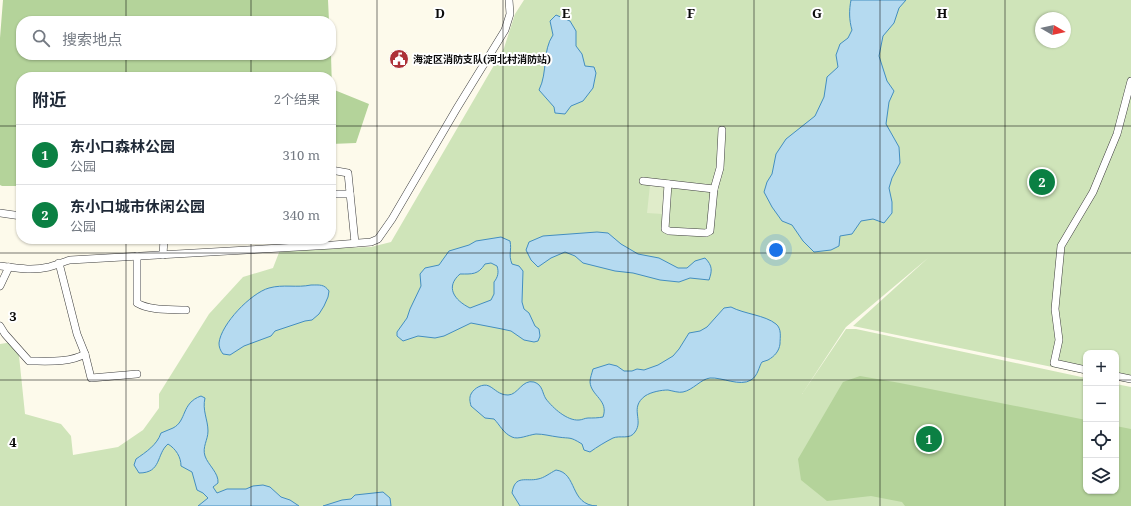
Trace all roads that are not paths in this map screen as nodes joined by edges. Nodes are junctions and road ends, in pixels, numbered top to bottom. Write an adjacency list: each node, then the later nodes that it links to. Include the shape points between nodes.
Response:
1 (509, 0): 12 (street, via 510,14 505,30 392,219 378,239)
2 (1131, 81): 23 (street, via 1117,134 1093,192 1061,246 1055,309 1060,340 1054,363)
3 (722, 130): 7 (street, via 720,168)
4 (336, 171): 9 (street, via 348,173)
5 (643, 181): 6 (street)
6 (668, 184): 7 (street); 7 (street, via 665,229 669,231 710,231)
7 (714, 189)
8 (336, 194): 9 (street)
9 (350, 194): 12 (street)
10 (0, 214): 11 (street)
11 (16, 216)
12 (354, 243): 14 (street)
13 (164, 244): 14 (street)
14 (163, 255): 15 (street)
15 (137, 256): 16 (street, via 70,260); 20 (street, via 137,303 155,309)
16 (59, 263): 18 (street, via 35,269); 22 (street, via 77,334)
17 (0, 266): 18 (street)
18 (9, 267): 19 (street)
19 (0, 286)
20 (186, 310)
21 (0, 326): 22 (street, via 30,361 70,359)
22 (85, 354): 24 (street, via 91,378)
23 (1083, 369)
24 (137, 374)
25 (1119, 377): 26 (street)
26 (1131, 380)

